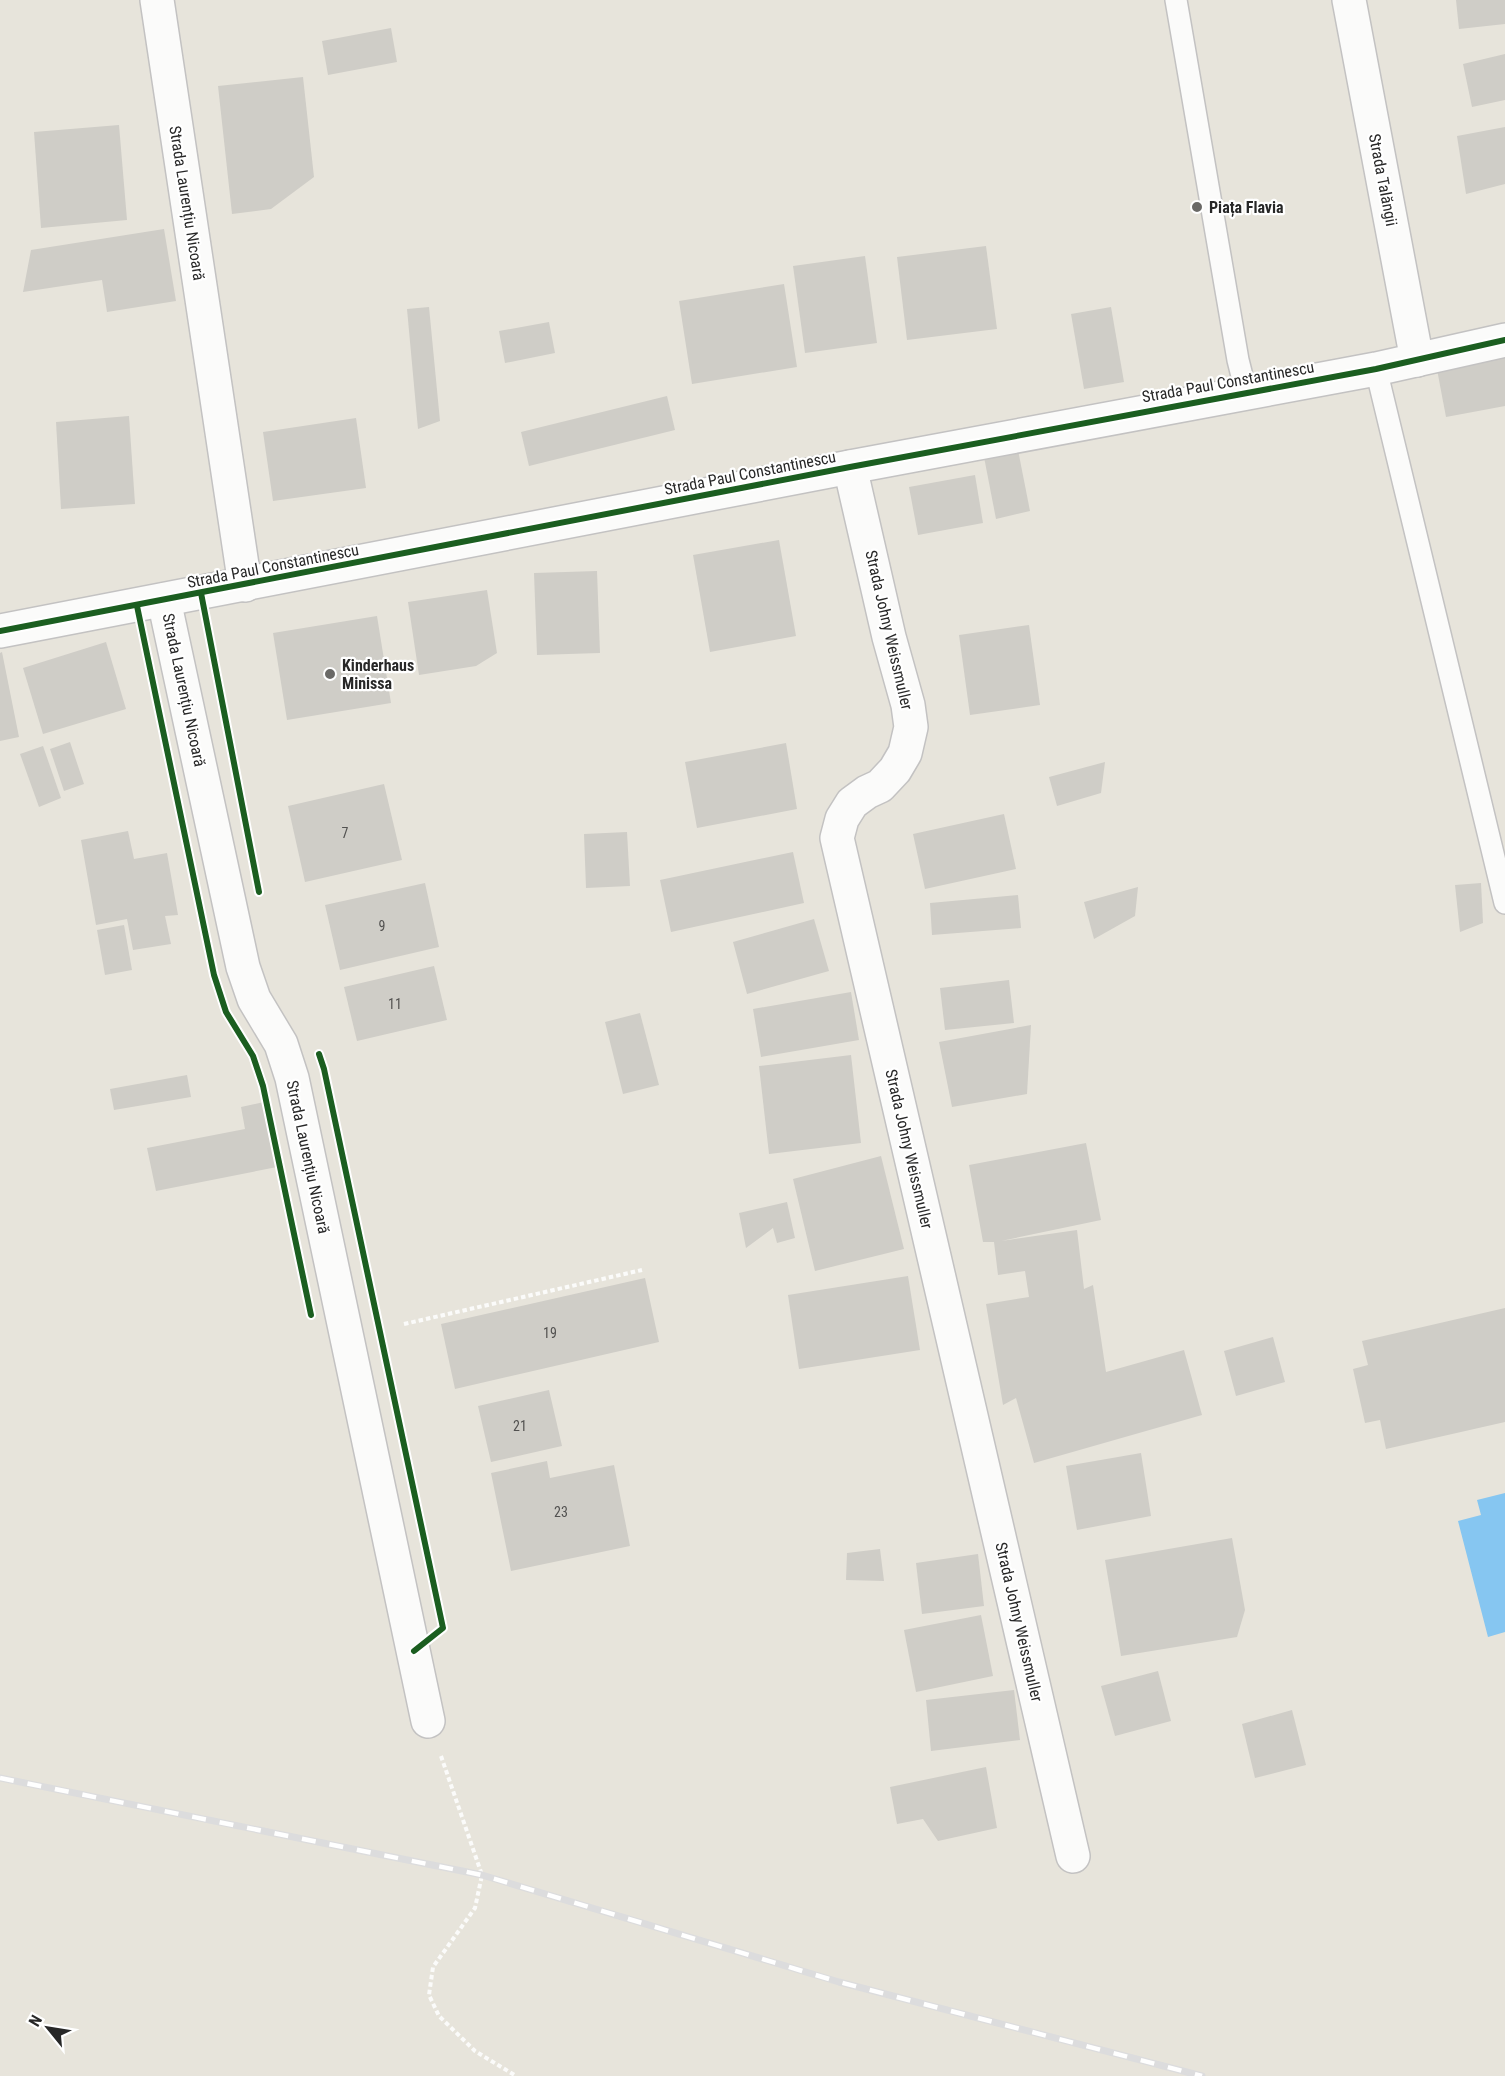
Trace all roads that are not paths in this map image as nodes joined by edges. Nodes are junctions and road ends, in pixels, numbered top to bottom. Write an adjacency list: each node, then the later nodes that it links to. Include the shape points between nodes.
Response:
1 (157, 0): 9 (street, Strada Laurențiu Nicoară)
2 (1176, 0): 7 (lane)
3 (1349, 0): 5 (street, Strada Talăngii)
4 (1505, 340): 5 (street, Strada Paul Constantinescu)
5 (1417, 360): 6 (street, Strada Paul Constantinescu)
6 (1376, 369): 7 (street, Strada Paul Constantinescu); 12 (lane)
7 (1246, 392): 8 (street, Strada Paul Constantinescu)
8 (850, 467): 9 (street, Strada Paul Constantinescu); 14 (street, Strada Johny Weissmuller, via 911,728 905,753 895,770 880,786 852,803 837,838)
9 (245, 585): 10 (street, Strada Paul Constantinescu)
10 (164, 600): 11 (street, Strada Paul Constantinescu); 13 (street, Strada Laurențiu Nicoară, via 243,967 254,999 281,1044 292,1078)
11 (0, 631)
12 (1505, 903)
13 (428, 1721)
14 (1073, 1856)

